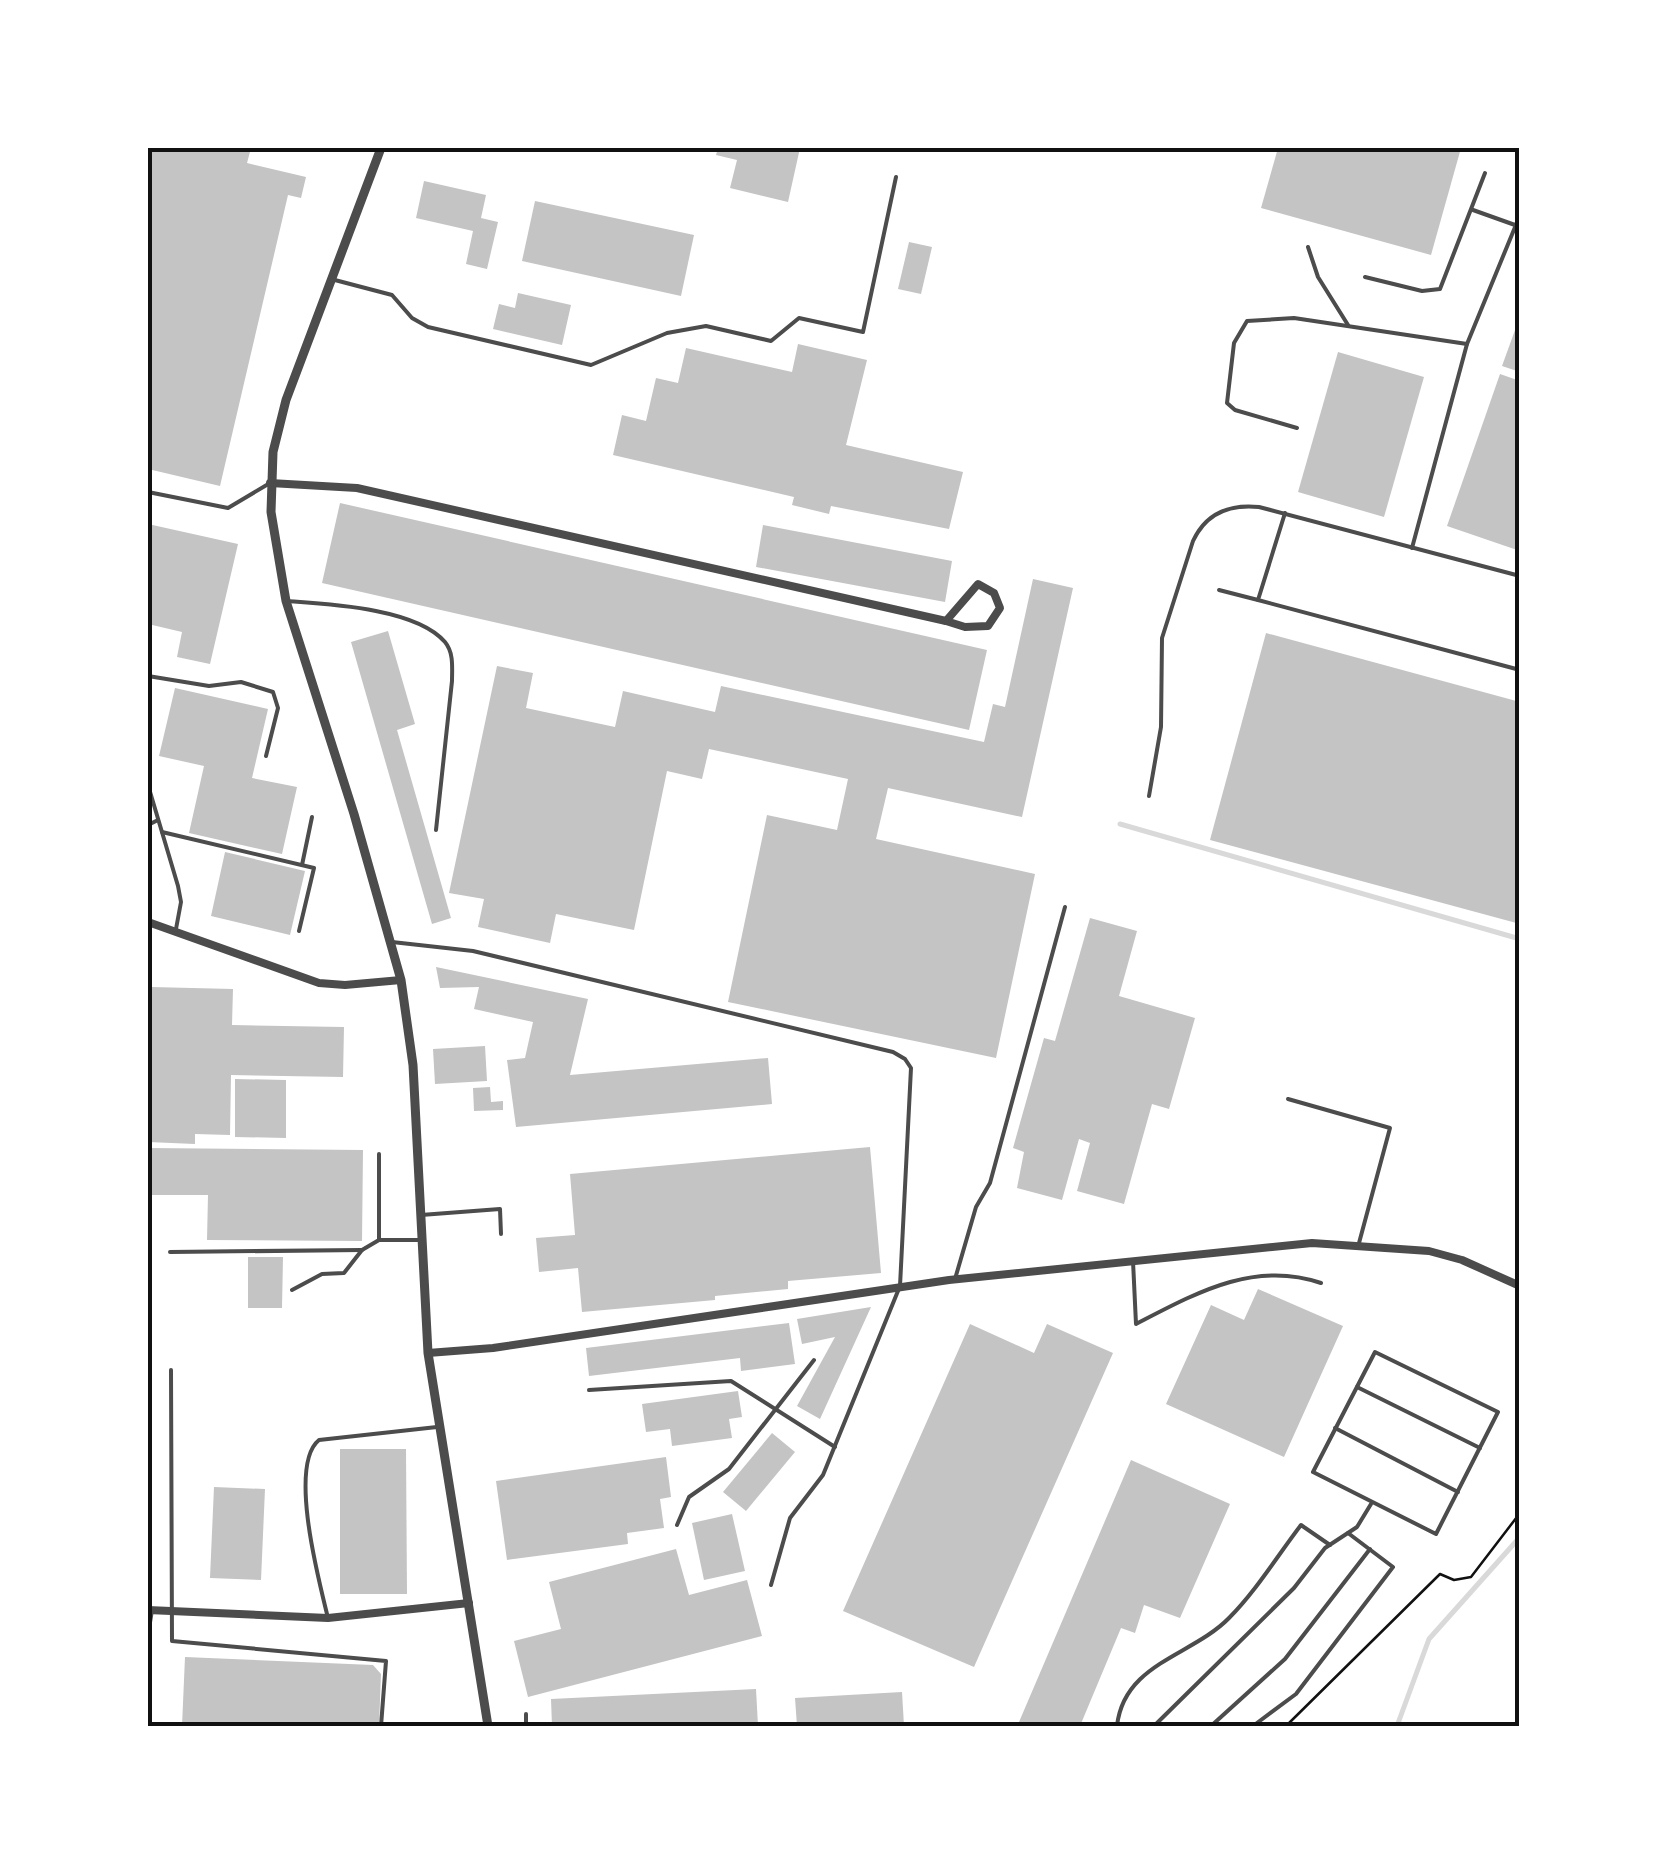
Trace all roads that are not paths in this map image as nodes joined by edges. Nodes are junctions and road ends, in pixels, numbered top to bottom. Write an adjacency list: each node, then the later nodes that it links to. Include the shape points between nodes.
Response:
1 (381, 148): 9 (street)
2 (1485, 173): 4 (lane)
3 (896, 177): 9 (lane, via 863,332 800,318 771,341 706,326 667,333 591,365 428,326 392,295)
4 (1473, 210): 6 (lane); 8 (lane, via 1440,289)
5 (1520, 215): 6 (lane)
6 (1515, 226): 11 (lane)
7 (1308, 248): 10 (lane)
8 (1365, 277)
9 (332, 280): 13 (street, via 286,400)
10 (1348, 324): 11 (lane); 12 (lane, via 1275,317 1242,326 1227,403)
11 (1467, 344): 16 (lane)
12 (1297, 428)
13 (270, 483): 14 (lane, via 228,508); 19 (street, via 273,546); 21 (street, via 357,488)
14 (148, 492)
15 (1285, 513): 16 (lane); 20 (lane); 26 (lane, via 1229,508 1198,529 1162,638 1161,727)
16 (1412, 548): 17 (lane)
17 (1520, 576)
18 (1219, 590): 20 (lane)
19 (286, 600): 30 (lane, via 421,624 444,642 452,681); 37 (street)
20 (1258, 600): 22 (lane)
21 (946, 621): 21 (street, via 978,584 994,593 1000,608 988,626)
22 (1520, 670)
23 (148, 676): 24 (lane, via 209,686 241,682 273,692 278,708)
24 (266, 756)
25 (148, 784): 28 (lane)
26 (1149, 796)
27 (312, 817): 32 (lane)
28 (158, 820): 29 (lane); 31 (lane)
29 (148, 825)
30 (436, 830)
31 (162, 832): 32 (lane); 35 (lane, via 181,902)
32 (302, 865): 36 (lane, via 314,868)
33 (1065, 907): 49 (lane, via 990,1184 976,1207)
34 (148, 922): 35 (street)
35 (176, 930): 38 (street, via 319,983)
36 (299, 931)
37 (392, 942): 38 (street); 51 (lane, via 473,951 906,1058 911,1068)
38 (400, 980): 41 (street, via 413,1064)
39 (1288, 1099): 45 (lane, via 1390,1128)
40 (379, 1154): 43 (lane)
41 (420, 1215): 42 (lane, via 500,1208); 44 (street)
42 (501, 1234)
43 (379, 1240): 44 (lane); 46 (lane)
44 (421, 1240): 54 (street)
45 (1358, 1244): 48 (street); 52 (street, via 1442,1254)
46 (362, 1250): 47 (lane); 53 (lane, via 344,1273 322,1274)
47 (170, 1252)
48 (1133, 1261): 49 (street); 50 (lane, via 1136,1324 1255,1273 1292,1273)
49 (955, 1279): 51 (street)
50 (1321, 1283)
51 (900, 1286): 54 (street); 62 (lane)
52 (1520, 1286)
53 (292, 1290)
54 (428, 1353): 60 (street)
55 (814, 1360): 59 (lane)
56 (171, 1370): 73 (lane)
57 (1357, 1387): 61 (lane); 63 (lane); 63 (lane, via 1375,1352 1498,1412)
58 (589, 1390): 59 (lane, via 731,1381)
59 (778, 1410): 62 (lane); 66 (lane, via 729,1469 689,1497)
60 (437, 1427): 71 (street); 74 (lane, via 311,1446 304,1469)
61 (1335, 1428): 64 (lane); 65 (lane, via 1313,1472)
62 (834, 1448): 70 (lane, via 823,1475 790,1518)
63 (1480, 1448): 64 (lane)
64 (1458, 1492): 65 (lane, via 1436,1534)
65 (1371, 1504): 67 (lane)
66 (677, 1525)
67 (1348, 1533): 68 (lane); 69 (lane)
68 (1330, 1544): 80 (lane, via 1301,1525 1230,1618 1157,1662 1119,1707); 81 (lane)
69 (1370, 1550): 82 (lane, via 1285,1660); 83 (lane, via 1393,1567 1296,1694)
70 (771, 1585)
71 (468, 1603): 74 (street); 78 (street)
72 (150, 1610): 73 (street); 75 (lane)
73 (173, 1611): 74 (street); 77 (lane, via 172,1641 386,1661)
74 (328, 1618)
75 (148, 1635)
76 (526, 1714): 79 (lane)
77 (381, 1726)
78 (488, 1726)
79 (526, 1726)
80 (1116, 1726)
81 (1154, 1726)
82 (1211, 1726)
83 (1253, 1726)

